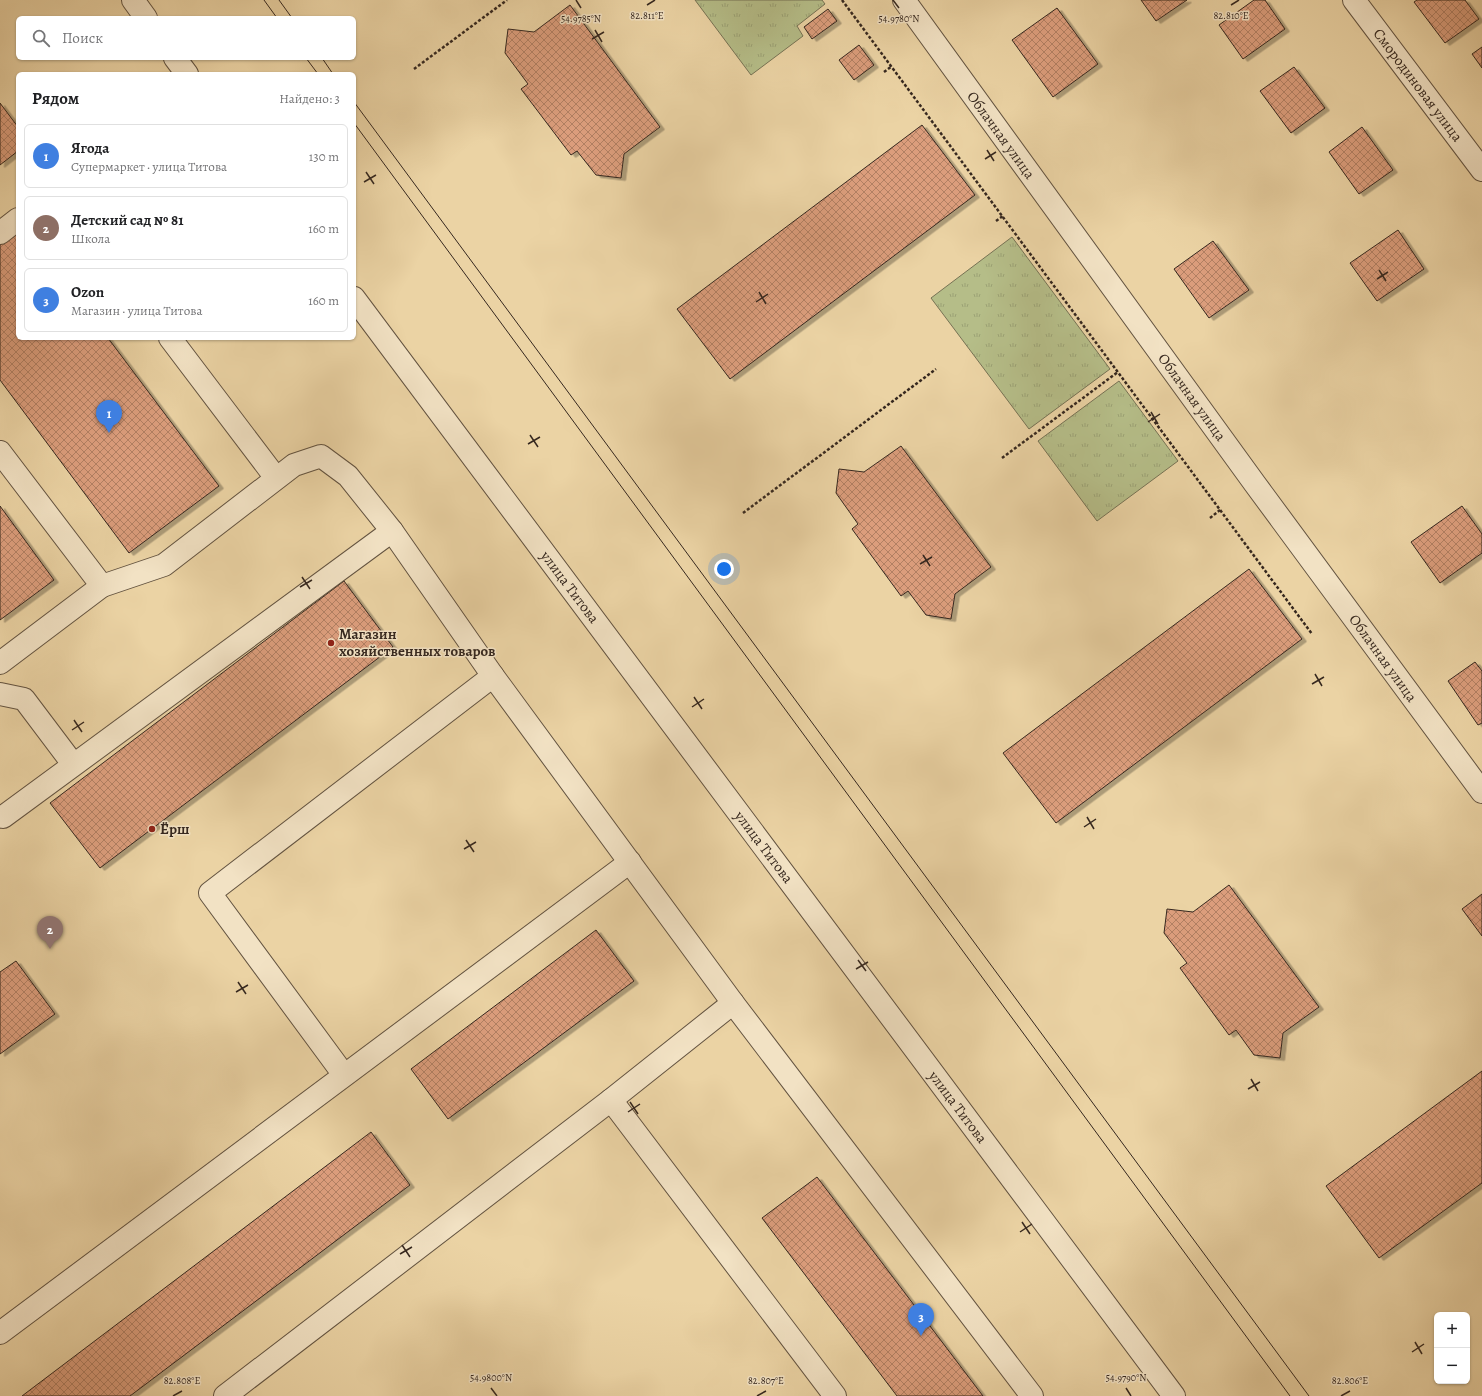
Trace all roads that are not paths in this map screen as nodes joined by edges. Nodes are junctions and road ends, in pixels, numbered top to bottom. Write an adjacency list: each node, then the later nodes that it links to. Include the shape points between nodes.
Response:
1 (133, 0): 4 (street)
2 (904, 0): 20 (street, Облачная улица)
3 (1354, 0): 7 (street, Смородиновая улица)
4 (145, 16)
5 (176, 60): 6 (street)
6 (186, 72)
7 (1482, 170)
8 (16, 221): 9 (street)
9 (0, 233)
10 (356, 301): 30 (street, улица Титова)
11 (172, 340): 13 (street)
12 (0, 452): 15 (street)
13 (276, 478): 14 (street, via 294,465 321,456 348,476); 15 (street, via 164,564)
14 (392, 531): 17 (street); 19 (street)
15 (102, 586): 16 (street)
16 (0, 663)
17 (493, 676): 22 (street); 24 (street, via 210,893)
18 (0, 694): 19 (street, via 24,699)
19 (73, 764): 21 (street)
20 (1482, 792)
21 (3, 817)
22 (630, 862): 23 (street); 24 (street)
23 (733, 1003): 25 (street); 29 (street)
24 (344, 1075): 26 (street)
25 (611, 1100): 27 (street); 28 (street)
26 (0, 1333)
27 (225, 1396)
28 (835, 1396)
29 (1032, 1396)
30 (1174, 1396)

